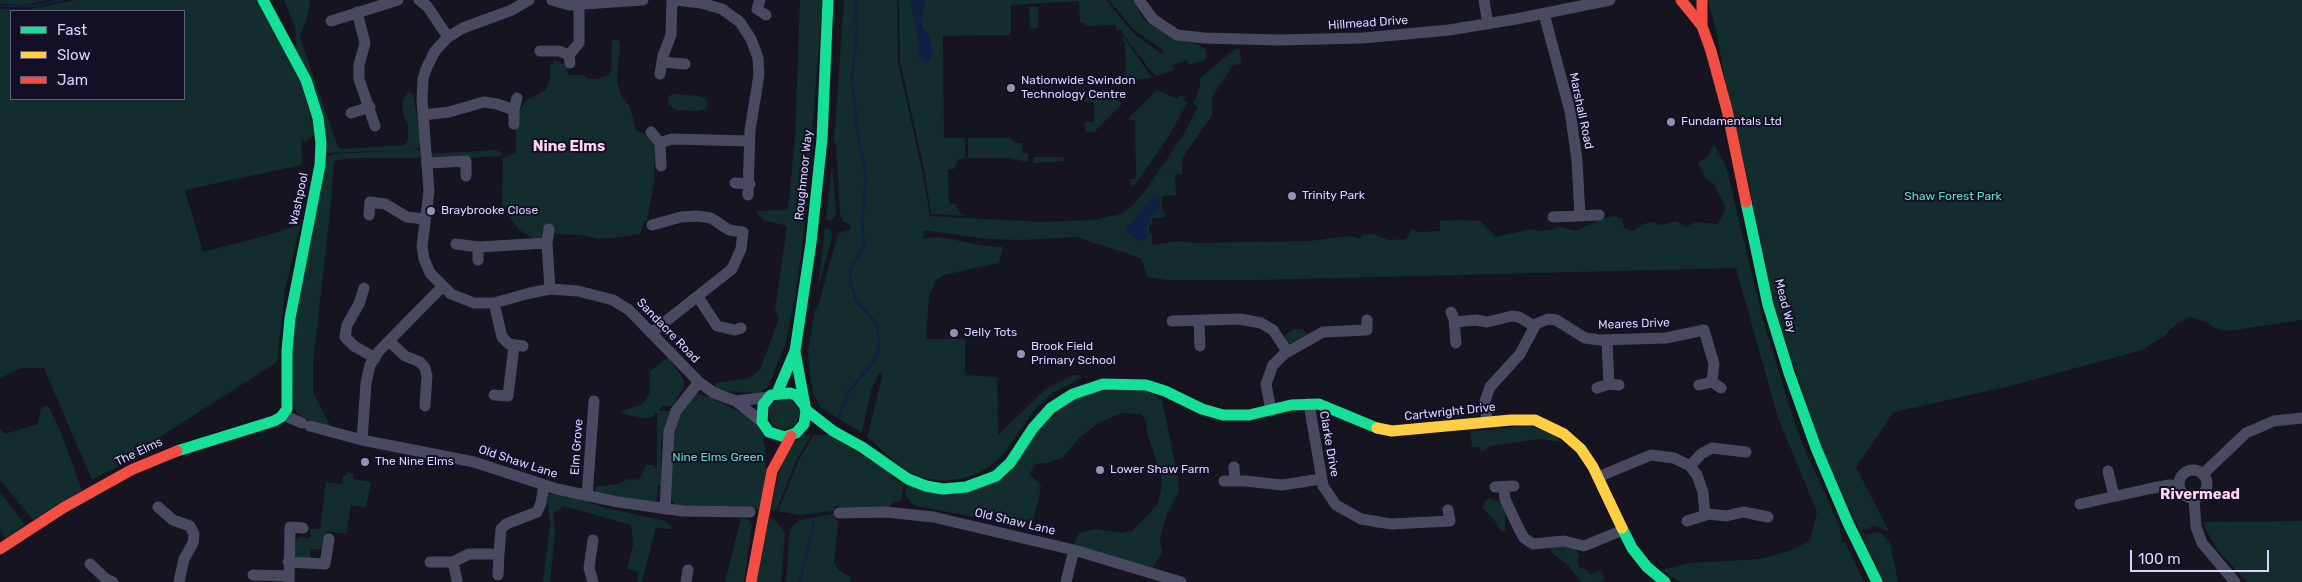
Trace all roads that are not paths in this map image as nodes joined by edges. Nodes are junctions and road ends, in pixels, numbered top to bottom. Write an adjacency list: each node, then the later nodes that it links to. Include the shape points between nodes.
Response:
1 (263, 0): 78 (street, Washpool, via 306,80 318,118 321,143 320,166 290,318 288,400)
2 (398, 0): 16 (street)
3 (529, 0): 21 (street, Sandacre Road)
4 (552, 0): 15 (street, via 569,6)
5 (643, 0): 15 (street)
6 (673, 0): 14 (street); 23 (street, via 670,41 661,68)
7 (828, 0): 64 (street, Roughmoor Way, via 818,183)
8 (1138, 0): 19 (street, Hillmead Drive, via 1152,19 1164,28 1178,35 1196,38 1338,39)
9 (1484, 0): 19 (street)
10 (1610, 0): 17 (street, Hillmead Drive)
11 (1681, 0): 20 (street, Mead Way)
12 (1702, 0): 20 (street, Mead Way)
13 (422, 1): 21 (street)
14 (702, 1): 32 (street, via 722,9 740,22 756,50 759,75)
15 (578, 5): 22 (street, via 579,43 569,59 559,51)
16 (357, 12): 18 (street); 25 (street, via 365,43 358,74)
17 (1544, 14): 19 (street, Hillmead Drive); 40 (street, Marshall Road, via 1570,111)
18 (331, 21)
19 (1488, 24)
20 (1702, 26): 130 (street, Mead Way, via 1727,110 1768,305 1788,373 1816,448)
21 (448, 37): 28 (street, Sandacre Road, via 435,51 426,70 422,88)
22 (540, 51)
23 (686, 64)
24 (517, 98): 26 (street)
25 (370, 107): 27 (street); 30 (street)
26 (514, 110): 28 (street, via 484,102); 29 (street)
27 (351, 113)
28 (424, 115): 34 (street, Sandacre Road)
29 (514, 124)
30 (375, 126)
31 (651, 132): 33 (street)
32 (749, 141): 33 (street, via 672,139); 37 (street, via 749,189)
33 (660, 143): 35 (street)
34 (429, 163): 36 (street, via 466,161); 42 (street, Sandacre Road)
35 (661, 166)
36 (466, 176)
37 (735, 183)
38 (369, 215): 42 (street, via 370,196 407,217)
39 (1599, 215): 40 (street)
40 (1580, 216): 41 (street)
41 (1553, 218)
42 (424, 219): 49 (street, Sandacre Road, via 424,259 430,273)
43 (652, 225): 52 (street, via 697,216 711,218 729,230 744,226 741,249 734,266)
44 (548, 229): 45 (street)
45 (546, 243): 47 (street); 51 (street)
46 (456, 244): 47 (street)
47 (478, 247): 48 (street)
48 (478, 260)
49 (442, 287): 53 (street, Sandacre Road, via 474,303); 61 (street)
50 (364, 288): 66 (street, via 345,337)
51 (550, 289): 53 (street, Sandacre Road); 59 (street, Sandacre Road, via 613,300 629,310)
52 (698, 298): 58 (street, via 717,326 735,330); 59 (street)
53 (494, 303): 70 (street, via 502,337 509,344 519,346 512,399)
54 (1367, 320): 65 (street, via 1367,330 1323,332)
55 (1172, 321): 56 (street)
56 (1199, 321): 63 (street); 65 (street, via 1261,323 1273,330)
57 (1534, 326): 60 (street, Meares Drive, via 1553,319 1585,338); 62 (street, via 1512,316 1488,322 1453,317); 80 (street, via 1520,354 1488,392)
58 (742, 328)
59 (651, 333): 67 (street, Sandacre Road)
60 (1607, 340): 68 (street, Meares Drive, via 1666,338 1702,324 1714,364 1716,385); 69 (street, via 1614,384)
61 (389, 341): 66 (street); 75 (street, via 424,368 427,376)
62 (1456, 342)
63 (1200, 346)
64 (795, 351): 71 (street, Roughmoor Way); 76 (street, Roughmoor Way)
65 (1286, 351): 77 (street, via 1273,365 1267,380)
66 (375, 358): 84 (street, via 366,383)
67 (699, 382): 72 (street, Sandacre Road, via 714,393); 102 (street, via 676,411 668,431)
68 (1699, 385)
69 (1597, 388)
70 (494, 395)
71 (773, 395): 72 (street, Sandacre Road); 76 (street, via 784,392 796,396); 81 (street, Roughmoor Way, via 761,410)
72 (736, 401): 81 (street, Sandacre Road)
73 (594, 402): 96 (street, Elm Grove)
74 (1308, 404): 77 (street, Cartwright Drive); 80 (street, Cartwright Drive, via 1326,406 1370,427 1392,431); 92 (street, Clarke Drive)
75 (425, 406)
76 (805, 407): 82 (street, Cartwright Drive); 83 (street, Roughmoor Way, via 804,424)
77 (1272, 411): 82 (street, Cartwright Drive, via 1249,415 1223,414 1202,409 1146,385 1103,384 1072,394 1051,408 1010,463 996,476 954,488 934,488 916,483)
78 (284, 415): 84 (street); 112 (street, The Elms, via 146,464 87,494)
79 (2302, 418): 90 (street, via 2274,421 2246,433)
80 (1487, 422): 91 (street, Cartwright Drive, via 1525,419 1552,426 1581,449)
81 (765, 426): 83 (street, via 779,437); 88 (street, Roughmoor Way)
82 (832, 431): 83 (street, Cartwright Drive)
83 (794, 434): 88 (street, Roughmoor Way)
84 (362, 440): 93 (street, Old Shaw Lane, via 474,462)
85 (1746, 452): 86 (street, via 1712,448)
86 (1690, 466): 91 (street, via 1670,457 1655,455); 106 (street, via 1702,486)
87 (1234, 467): 92 (street, via 1229,481 1282,485)
88 (772, 471): 126 (street, Roughmoor Way)
89 (2108, 471): 97 (street)
90 (2204, 473): 94 (street, via 2196,469 2186,471 2180,477); 98 (street, via 2206,490)
91 (1598, 477): 109 (street, Cartwright Drive)
92 (1321, 479): 103 (street, Clarke Drive, via 1325,492 1336,505 1370,521 1404,524 1450,521)
93 (544, 485): 96 (street, Old Shaw Lane); 114 (street, via 537,512 501,529)
94 (2179, 486): 97 (street, via 2169,485); 98 (street, via 2186,496)
95 (1504, 487): 109 (street, via 1519,529 1533,544 1564,542 1584,546)
96 (587, 496): 102 (street, Old Shaw Lane)
97 (2114, 496): 100 (street)
98 (2194, 498): 131 (street, via 2196,527 2202,543)
99 (1760, 502): 106 (street, via 1763,516 1743,512 1726,516)
100 (2080, 504)
101 (158, 506): 124 (street, via 169,518 190,526 194,534 184,559)
102 (665, 509): 104 (street, Old Shaw Lane)
103 (1448, 510)
104 (750, 512)
105 (839, 513): 113 (street, Old Shaw Lane, via 916,514)
106 (1705, 515): 107 (street)
107 (1687, 522)
108 (303, 528): 115 (street, via 290,527)
109 (1623, 530): 129 (street, Cartwright Drive, via 1641,559)
110 (330, 539): 115 (street, via 325,569)
111 (593, 540): 125 (street, via 589,568)
112 (0, 549)
113 (1074, 550): 127 (street); 128 (street, Old Shaw Lane)
114 (499, 554): 117 (street, via 469,554); 119 (street)
115 (288, 562): 121 (street)
116 (430, 562): 117 (street)
117 (452, 562): 122 (street)
118 (90, 564): 123 (street)
119 (498, 575)
120 (259, 577): 121 (street)
121 (288, 579)
122 (457, 580)
123 (113, 582)
124 (180, 582)
125 (593, 582)
126 (751, 582)
127 (1066, 582)
128 (1181, 582)
129 (1665, 582)
130 (1877, 582)
131 (2235, 582)

